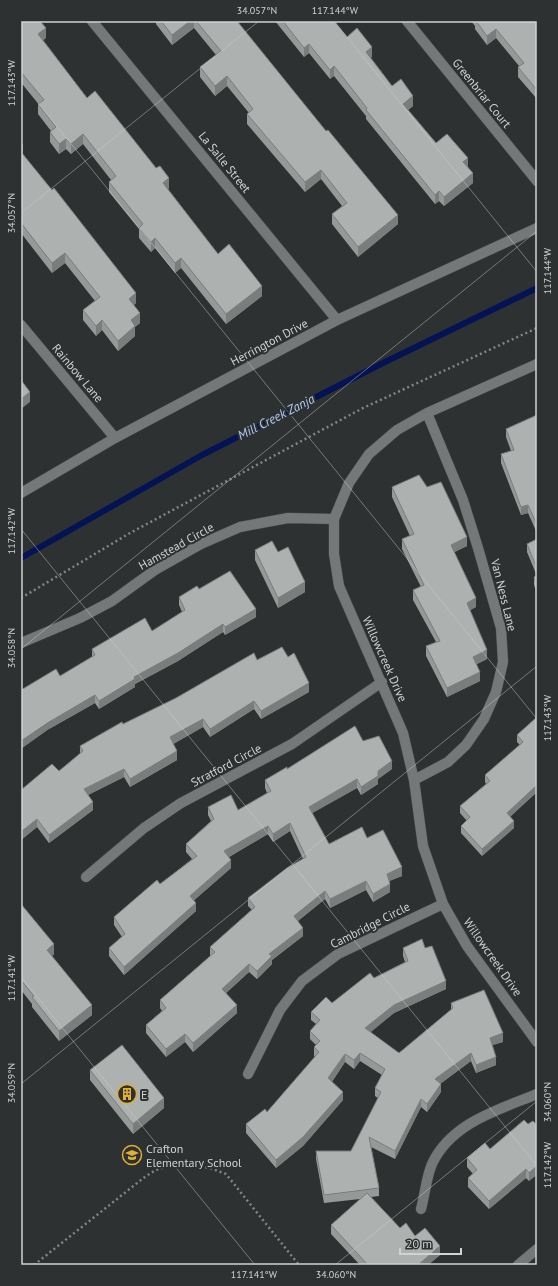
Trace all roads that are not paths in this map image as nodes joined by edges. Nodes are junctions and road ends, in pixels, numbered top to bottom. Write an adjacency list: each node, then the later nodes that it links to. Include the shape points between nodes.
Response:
1 (92, 21): 5 (street, La Salle Street)
2 (407, 21): 3 (street, Greenbriar Court)
3 (537, 181)
4 (537, 228): 5 (street, Herrington Drive)
5 (338, 320): 9 (street, Herrington Drive)
6 (21, 325): 9 (street, Rainbow Lane)
7 (537, 364): 8 (street, Willowcreek Drive)
8 (427, 413): 11 (street, Willowcreek Drive, via 397,430 369,454 349,483); 14 (street, Van Ness Lane, via 463,500 476,541 502,628 503,662 496,692 484,718 466,745 448,762)
9 (115, 438): 10 (street, Herrington Drive)
10 (21, 493)
11 (334, 519): 12 (street, Hamstead Circle, via 288,518 240,527 201,544 162,566 112,601 80,618); 13 (street, Willowcreek Drive, via 334,554 339,586)
12 (21, 643)
13 (382, 682): 14 (street, Willowcreek Drive, via 403,733); 15 (street, Stratford Circle, via 292,744 181,803 144,828)
14 (414, 780): 16 (street, Willowcreek Drive, via 423,846)
15 (86, 877)
16 (443, 904): 17 (street, Willowcreek Drive, via 467,946); 18 (street, Cambridge Circle, via 338,954 302,981 280,1010)
17 (537, 1042)
18 (248, 1074)
19 (537, 1094): 20 (street, via 477,1118 449,1140 432,1164)
20 (421, 1209)
21 (537, 1249): 22 (street)
22 (518, 1265)

